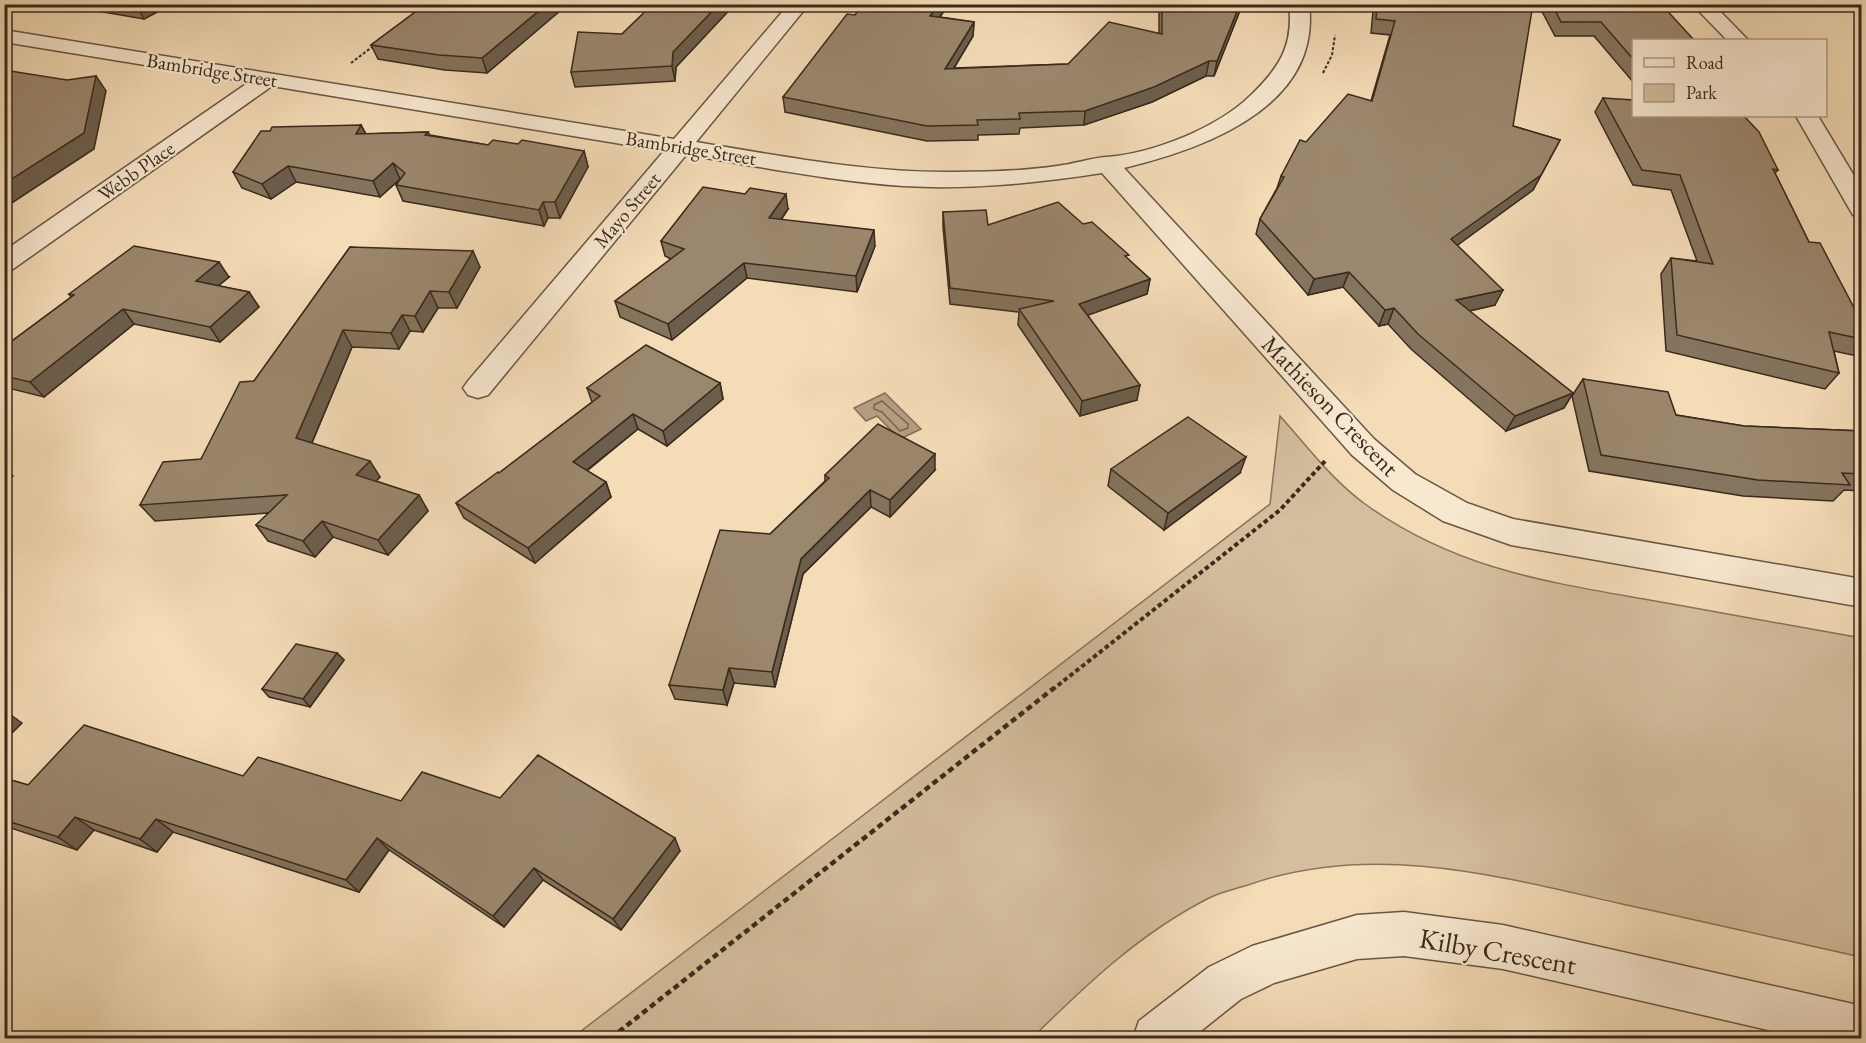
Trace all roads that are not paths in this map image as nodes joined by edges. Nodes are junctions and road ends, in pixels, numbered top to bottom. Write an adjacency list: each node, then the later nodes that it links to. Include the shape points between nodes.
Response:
1 (800, 4): 8 (street, Mayo Street)
2 (1299, 4): 9 (street, Bambridge Street, via 1300,36 1290,65 1268,94 1235,120 1191,142)
3 (1703, 7): 5 (street)
4 (4, 36): 6 (street, Bambridge Street)
5 (1737, 39)
6 (268, 79): 8 (street, Bambridge Street); 11 (street, Webb Place)
7 (1808, 117): 10 (street)
8 (681, 147): 9 (street, Bambridge Street, via 829,171 909,179 990,179); 12 (street, Mayo Street)
9 (1107, 165): 13 (street, Mathieson Crescent, via 1350,434 1404,482 1455,512 1511,532)
10 (1862, 210)
11 (4, 263)
12 (478, 388)
13 (1862, 593)
14 (1862, 1029): 15 (street, Kilby Crescent, via 1503,947 1404,934 1357,937 1268,962 1226,983)
15 (1156, 1038)

